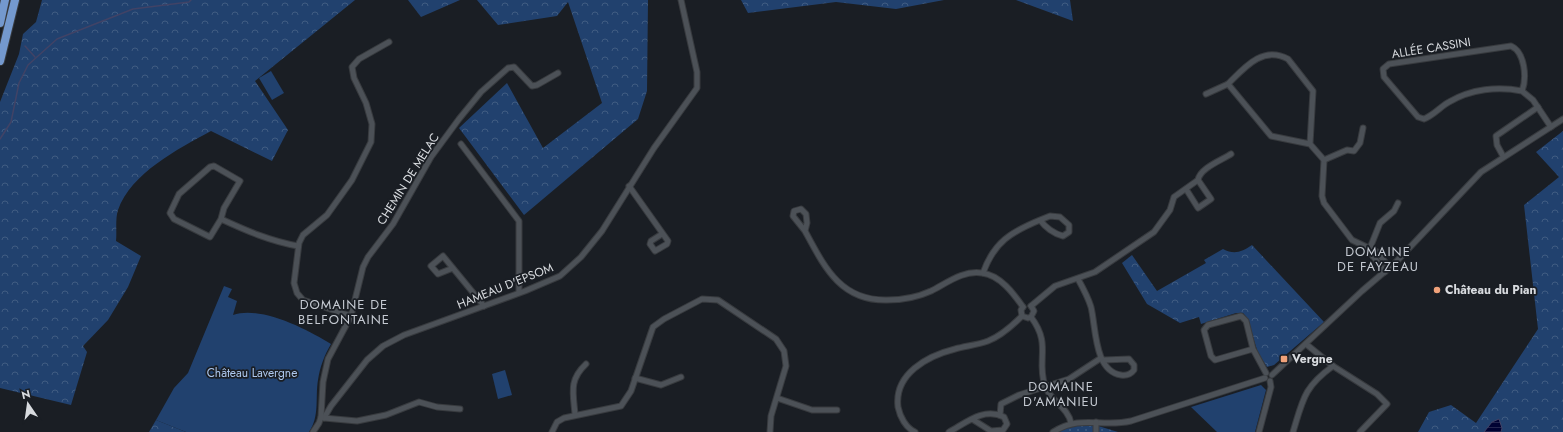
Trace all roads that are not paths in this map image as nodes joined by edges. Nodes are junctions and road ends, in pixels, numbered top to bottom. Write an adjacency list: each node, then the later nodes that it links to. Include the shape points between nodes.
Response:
1 (5, 0): 4 (highway)
2 (16, 0): 6 (highway)
3 (681, 0): 21 (street, HAMEAU D'EPSOM, via 697,72 697,88)
4 (0, 23)
5 (389, 42): 28 (street, via 359,59 352,67 372,124 371,142 352,180 327,216 303,235)
6 (0, 61)
7 (558, 73): 39 (street, CHEMIN DE MELAC, via 532,86 514,67 508,68 481,92 431,157 393,224 368,257 363,267)
8 (1228, 84): 10 (street); 16 (street, via 1271,136); 16 (street, via 1252,60 1278,54 1288,59 1313,91)
9 (1522, 91): 9 (street, ALLÉE CASSINI, via 1523,59 1511,46 1389,64 1383,69 1384,77 1418,117 1424,120 1449,102 1474,92 1502,88); 11 (street)
10 (1206, 94)
11 (1538, 107): 13 (street); 18 (street, via 1496,136 1497,145)
12 (1563, 119): 13 (street)
13 (1551, 127): 18 (street)
14 (1363, 128): 19 (street, via 1360,143 1354,151 1348,150)
15 (461, 144): 35 (street, via 519,221)
16 (1310, 144): 19 (street)
17 (1232, 154): 20 (street, via 1207,169)
18 (1503, 156): 31 (street, via 1481,172)
19 (1324, 160): 29 (street, via 1324,202 1352,240)
20 (1198, 180): 22 (street); 22 (street, via 1211,199 1198,208)
21 (629, 186): 27 (street); 35 (street, HAMEAU D'EPSOM, via 602,231 581,257 560,276)
22 (1186, 189): 34 (street, via 1174,197 1170,210 1154,232 1111,263)
23 (1398, 203): 29 (street, via 1394,211 1380,223)
24 (221, 219): 24 (street, via 224,208 240,181 214,166 179,194 170,213 174,219 210,237); 28 (street, via 253,235)
25 (1040, 220): 25 (street, via 1059,235 1063,236 1069,232 1069,225 1060,216); 33 (street, via 1006,236 993,251)
26 (805, 231): 33 (street, via 814,250 832,276 853,294 868,299 879,301 908,298 925,294 964,274)
27 (662, 234)
28 (298, 246): 39 (street, via 294,283 297,293 303,300)
29 (1370, 248): 31 (street); 32 (street, via 1372,255)
30 (453, 268): 36 (street)
31 (1390, 268): 32 (street)
32 (1385, 272): 42 (street)
33 (982, 273): 38 (street, via 994,277 1012,292)
34 (1078, 279): 37 (street, via 1055,286); 44 (street, via 1091,307 1094,332)
35 (519, 292): 36 (street, HAMEAU D'EPSOM)
36 (484, 306): 58 (street, HAMEAU D'EPSOM, via 404,335 383,346 367,360)
37 (1030, 306): 38 (street); 41 (street, via 1034,312)
38 (1023, 307): 40 (street)
39 (351, 316): 58 (street, CHEMIN DE MELAC, via 328,359 323,382)
40 (1022, 316): 41 (street); 65 (street, via 996,337 943,352 913,368 904,380 898,400 901,416 907,426)
41 (1031, 317): 52 (street, via 1043,339 1042,376)
42 (1306, 344): 46 (street); 47 (street)
43 (1253, 349): 43 (street, via 1246,322 1241,316 1208,325 1204,330 1211,356 1215,360); 48 (street)
44 (1103, 359): 44 (street, via 1115,374 1128,375 1134,370 1134,365 1129,359); 52 (street, via 1069,379)
45 (586, 364): 56 (street, via 578,372 572,387)
46 (1333, 366): 70 (street, via 1306,392); 71 (street, via 1377,394 1387,404)
47 (1272, 375): 48 (street); 51 (street)
48 (1266, 376): 51 (street); 60 (street, via 1131,422)
49 (681, 377): 50 (street, via 661,385)
50 (635, 378): 53 (street, via 653,327 702,299 718,300 776,339 784,351 786,366); 56 (street, via 629,397 621,406)
51 (1270, 380): 69 (street, via 1271,387)
52 (1046, 387): 57 (street, via 1019,395 1001,404); 61 (street, via 1051,397 1067,411)
53 (777, 398): 55 (street, via 812,410); 64 (street, via 771,416)
54 (460, 409): 58 (street, via 419,402 386,415 357,421)
55 (837, 410)
56 (575, 414): 63 (street, via 558,422)
57 (1000, 415): 59 (street, via 988,413); 59 (street, via 1005,418 1007,424 997,432)
58 (322, 418): 62 (street, HAMEAU D'EPSOM)
59 (972, 419): 66 (street)
60 (1096, 422): 61 (street); 68 (street)
61 (1071, 423): 67 (street)
62 (313, 432)
63 (552, 432)
64 (770, 432)
65 (915, 432)
66 (948, 432)
67 (1053, 432)
68 (1096, 432)
69 (1258, 432)
70 (1293, 432)
71 (1360, 432)

